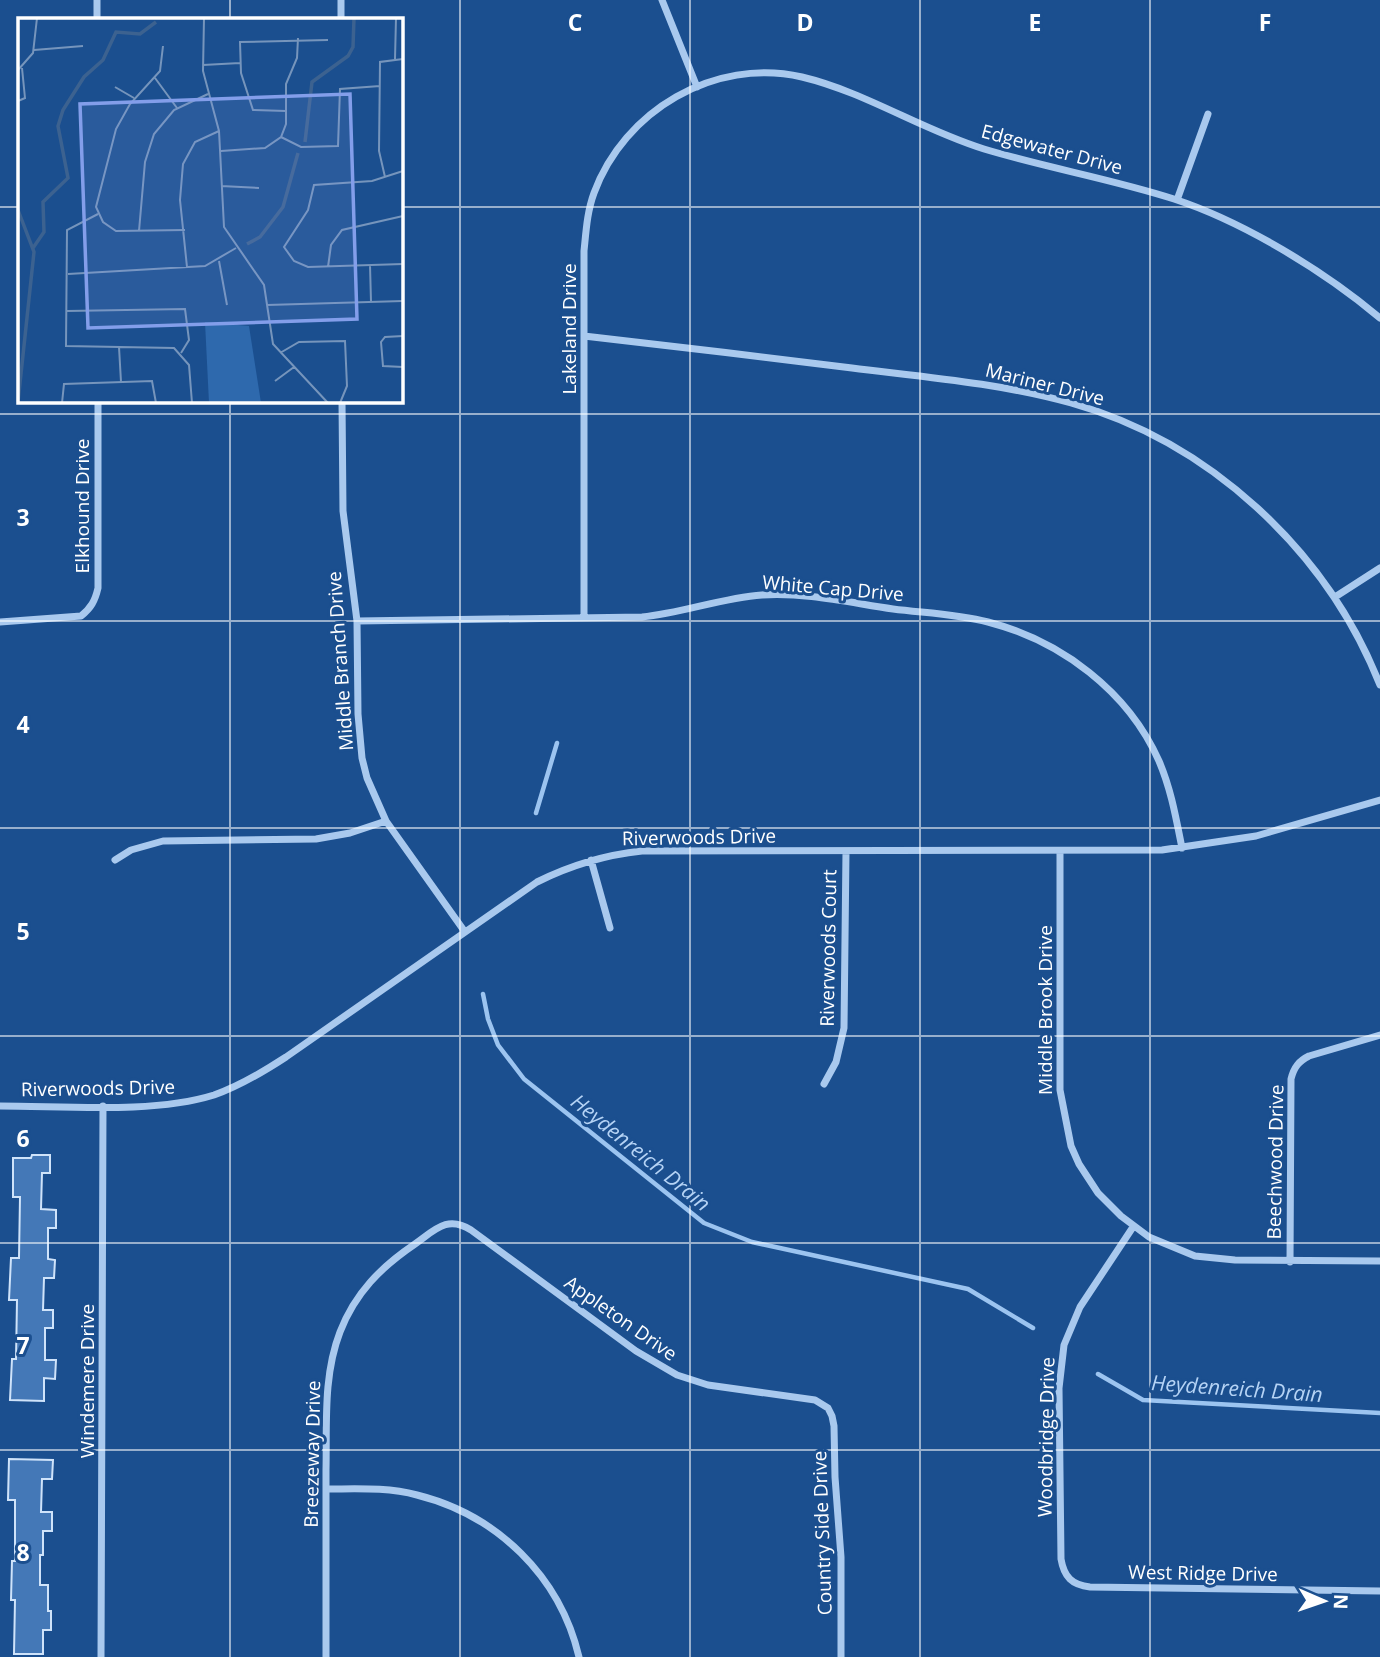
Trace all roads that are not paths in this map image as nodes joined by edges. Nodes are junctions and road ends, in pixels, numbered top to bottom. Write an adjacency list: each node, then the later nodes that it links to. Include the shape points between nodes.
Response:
1 (97, 0): 4 (street)
2 (341, 0): 5 (street)
3 (662, 0): 6 (street)
4 (97, 18)
5 (341, 18)
6 (697, 87): 8 (street, Edgewater Drive, via 744,75 798,76 979,147); 10 (street, Lakeland Drive, via 649,115 622,142 601,177 586,232)
7 (1208, 114): 8 (street)
8 (1177, 200): 9 (street, Edgewater Drive, via 1288,254)
9 (1380, 318)
10 (584, 336): 14 (street, Mariner Drive, via 976,383 1098,412 1176,448 1232,487 1286,535); 15 (street, Lakeland Drive)
11 (98, 402): 17 (street, Elkhound Drive, via 96,600 81,616)
12 (342, 402): 16 (street, Middle Branch Drive, via 343,511)
13 (1380, 568): 14 (street)
14 (1335, 597): 18 (street, Mariner Drive)
15 (584, 617): 16 (street, White Cap Drive); 21 (street, White Cap Drive, via 665,615 766,595 986,621 1027,635 1085,668 1132,717 1166,778)
16 (357, 621): 20 (street, Middle Branch Drive, via 362,758)
17 (0, 622)
18 (1380, 685)
19 (1380, 800): 21 (street, Riverwoods Drive, via 1256,836)
20 (386, 821): 24 (street, via 316,839 163,841); 27 (street, Middle Branch Drive)
21 (1182, 848): 22 (street, Riverwoods Drive)
22 (1060, 851): 23 (street, Riverwoods Drive); 33 (street, Middle Brook Drive, via 1059,1070 1066,1127 1088,1180)
23 (846, 852): 25 (street, Riverwoods Drive, via 642,851); 29 (street, Riverwoods Court, via 844,1028 839,1054)
24 (115, 860)
25 (592, 860): 26 (street); 27 (street, Riverwoods Drive, via 537,882)
26 (610, 928)
27 (465, 932): 31 (street, Riverwoods Drive, via 252,1079 192,1100)
28 (1380, 1035): 35 (street, Beechwood Drive, via 1309,1056 1297,1065 1291,1079)
29 (824, 1084)
30 (0, 1106): 31 (street, Riverwoods Drive)
31 (103, 1106): 40 (street, Windemere Drive)
32 (454, 1223): 36 (street, Appleton Drive, via 471,1230 636,1351 677,1375 708,1385 815,1400); 37 (street, Breezeway Drive, via 440,1227 380,1270 345,1322 335,1346 328,1387)
33 (1133, 1227): 35 (street, Middle Brook Drive, via 1195,1256); 38 (street, Woodbridge Drive, via 1080,1307 1060,1365 1061,1559)
34 (1380, 1261): 35 (street, Middle Brook Drive)
35 (1290, 1262)
36 (828, 1408): 43 (street, Country Side Drive, via 834,1426 841,1534)
37 (326, 1489): 41 (street, Breezeway Drive); 42 (street, via 417,1495 459,1510 498,1533 516,1546 547,1583)
38 (1070, 1581): 39 (street, West Ridge Drive, via 1090,1587)
39 (1380, 1591)
40 (102, 1657)
41 (326, 1657)
42 (579, 1657)
43 (841, 1657)

